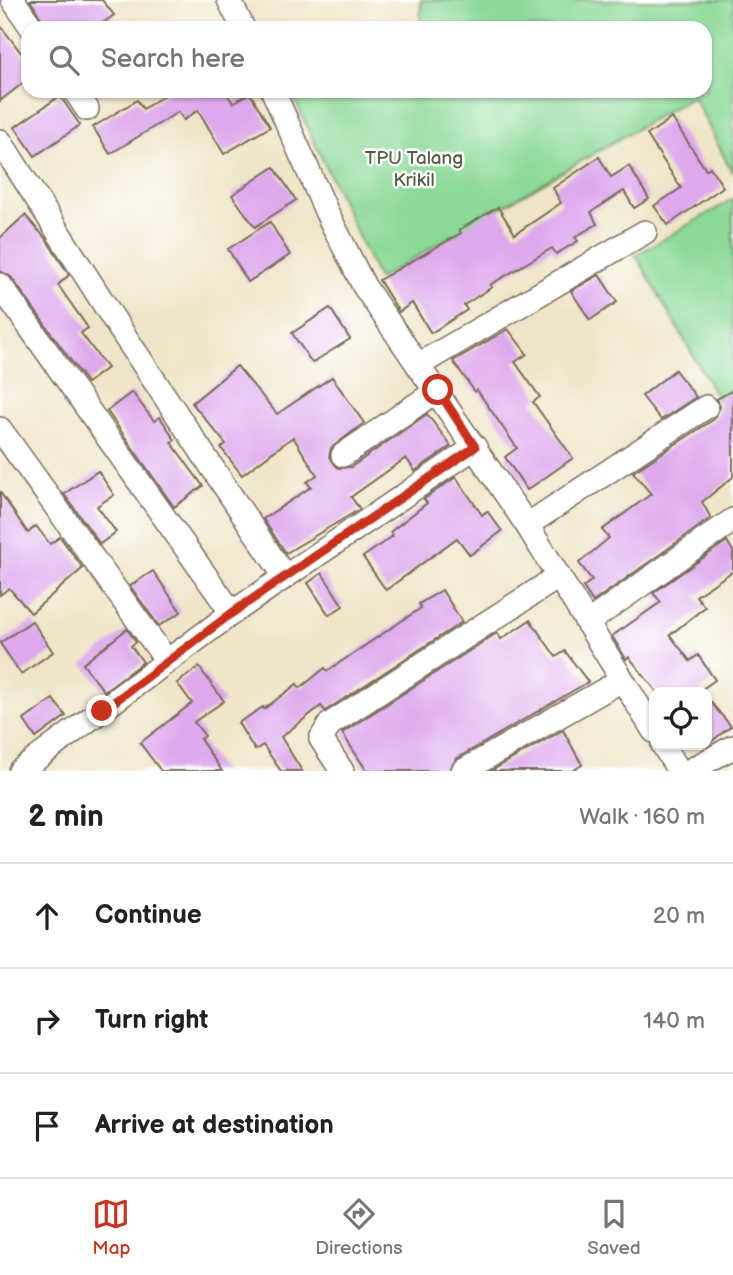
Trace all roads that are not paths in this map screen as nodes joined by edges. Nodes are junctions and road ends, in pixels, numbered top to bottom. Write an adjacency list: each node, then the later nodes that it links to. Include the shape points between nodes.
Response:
1 (12, 0): 3 (street); 4 (street)
2 (229, 0): 5 (street)
3 (0, 6)
4 (27, 21)
5 (240, 21)
6 (277, 98): 10 (street, via 346,254)
7 (0, 141): 18 (street)
8 (645, 232): 10 (street)
9 (0, 285): 20 (street)
10 (420, 364): 11 (street)
11 (438, 390): 14 (street); 15 (street)
12 (706, 407): 17 (street)
13 (0, 429): 22 (street)
14 (475, 447): 17 (street); 18 (street)
15 (343, 455)
16 (733, 520): 21 (street)
17 (527, 525): 19 (street)
18 (285, 577): 20 (street)
19 (558, 577): 21 (street); 28 (street, via 330,723 321,738)
20 (232, 613): 22 (street)
21 (587, 623): 23 (street)
22 (167, 661): 27 (street)
23 (622, 680): 24 (street); 29 (street)
24 (649, 723)
25 (733, 747): 31 (street)
26 (666, 750): 30 (street)
27 (20, 771)
28 (342, 771)
29 (463, 771)
30 (679, 771)
31 (689, 771)

